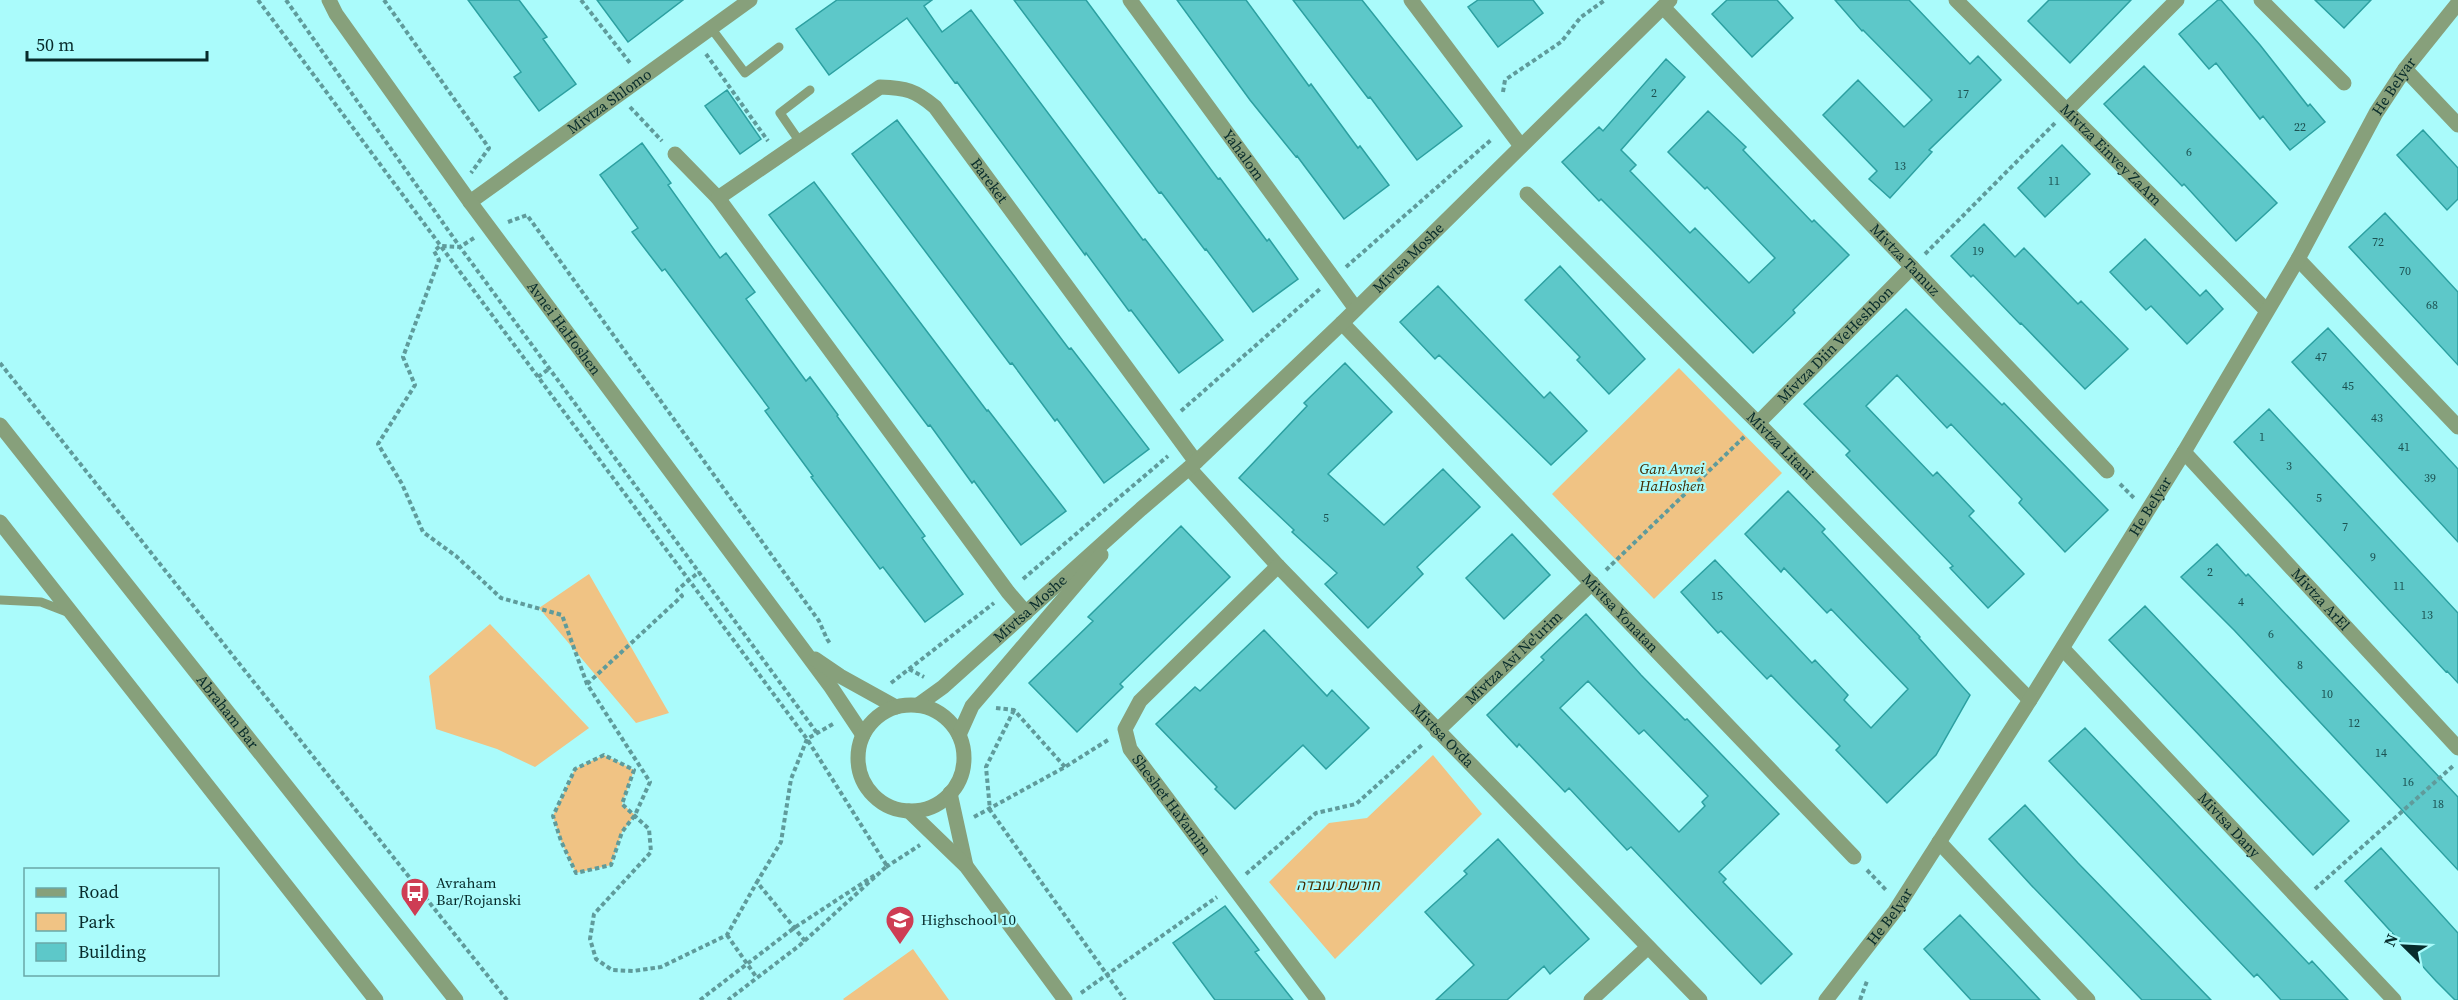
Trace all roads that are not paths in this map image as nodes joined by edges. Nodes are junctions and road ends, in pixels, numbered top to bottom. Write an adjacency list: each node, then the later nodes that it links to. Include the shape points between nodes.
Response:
1 (329, 0): 22 (street, Avnei HaHoshen)
2 (750, 0): 10 (street, Mivtza Shlomo)
3 (1130, 0): 25 (street, Yahalom)
4 (1412, 0): 18 (street)
5 (1956, 0): 15 (street, Mivtza Einvey ZaAm)
6 (2177, 0): 15 (street)
7 (2261, 0): 13 (street)
8 (1666, 3): 18 (street, Mivtsa Moshe); 24 (street, Mivtza Tamuz)
9 (2458, 3): 12 (street, He BeIyar)
10 (711, 28): 11 (lane, via 745,73); 22 (street, Mivtza Shlomo)
11 (779, 47)
12 (2405, 69): 16 (street); 23 (street, He BeIyar, via 2376,113)
13 (2344, 83)
14 (810, 90): 17 (lane, via 780,113)
15 (2067, 110): 26 (street, Mivtza Einvey ZaAm)
16 (2458, 125)
17 (800, 141): 21 (street, Bareket); 32 (street, Bareket, via 880,87 918,93 935,107)
18 (1521, 146): 25 (street, Mivtsa Moshe)
19 (675, 154): 21 (street)
20 (1527, 194): 28 (street, Mivtza Litani)
21 (718, 198): 39 (street)
22 (470, 202): 42 (street, Avnei HaHoshen)
23 (2298, 259): 26 (street, He BeIyar); 30 (street)
24 (1912, 267): 28 (street, Mivtza Diin VeHeshbon); 33 (street, Mivtza Tamuz)
25 (1356, 309): 27 (street, Mivtsa Moshe)
26 (2266, 310): 31 (street, He BeIyar)
27 (1342, 323): 32 (street, Mivtsa Moshe); 37 (street, Mivtsa Yonatan)
28 (1758, 423): 43 (street, Mivtza Litani)
29 (0, 424): 57 (street, Abraham Bar)
30 (2458, 427)
31 (2184, 452): 41 (street, He BeIyar); 49 (street, Mivtza ArEl)
32 (1192, 465): 34 (street, Mivtsa Moshe); 36 (street, Mivtsa Ovda)
33 (2107, 471)
34 (1141, 509): 39 (street, Mivtsa Moshe); 48 (street, Mivtsa Moshe, via 972,706)
35 (0, 522): 40 (street)
36 (1278, 566): 46 (street, Mivtsa Ovda); 59 (street, Sheshet HaYamim, via 1140,701 1125,729 1130,749)
37 (1592, 583): 46 (street, Mivtza Avi Ne'urim); 53 (street, Mivtsa Yonatan)
38 (0, 600): 40 (lane, via 41,602)
39 (1026, 612): 44 (street, Mivtsa Moshe)
40 (75, 617): 56 (street)
41 (2063, 649): 43 (street, He BeIyar); 64 (street, Mivtsa Dany)
42 (805, 652): 45 (street, Avnei HaHoshen); 47 (street, Avnei HaHoshen)
43 (2030, 700): 52 (street, He BeIyar)
44 (918, 705): 45 (street); 48 (street, via 949,721)
45 (896, 707): 47 (street, via 877,718)
46 (1437, 731): 55 (street, Mivtsa Ovda)
47 (863, 735): 51 (street, via 858,752 859,770 866,786 892,808)
48 (958, 735): 50 (street, via 963,767)
49 (2458, 748)
50 (950, 793): 51 (street, via 938,803); 54 (street)
51 (909, 811): 54 (street)
52 (1939, 842): 62 (street, He BeIyar); 63 (street)
53 (1854, 856)
54 (966, 866): 58 (street)
55 (1648, 947): 60 (street); 61 (street, Mivtsa Ovda)
56 (373, 997)
57 (456, 1000)
58 (1065, 1000)
59 (1318, 1000)
60 (1591, 1000)
61 (1700, 1000)
62 (1826, 1000)
63 (2088, 1000)
64 (2394, 1000)

